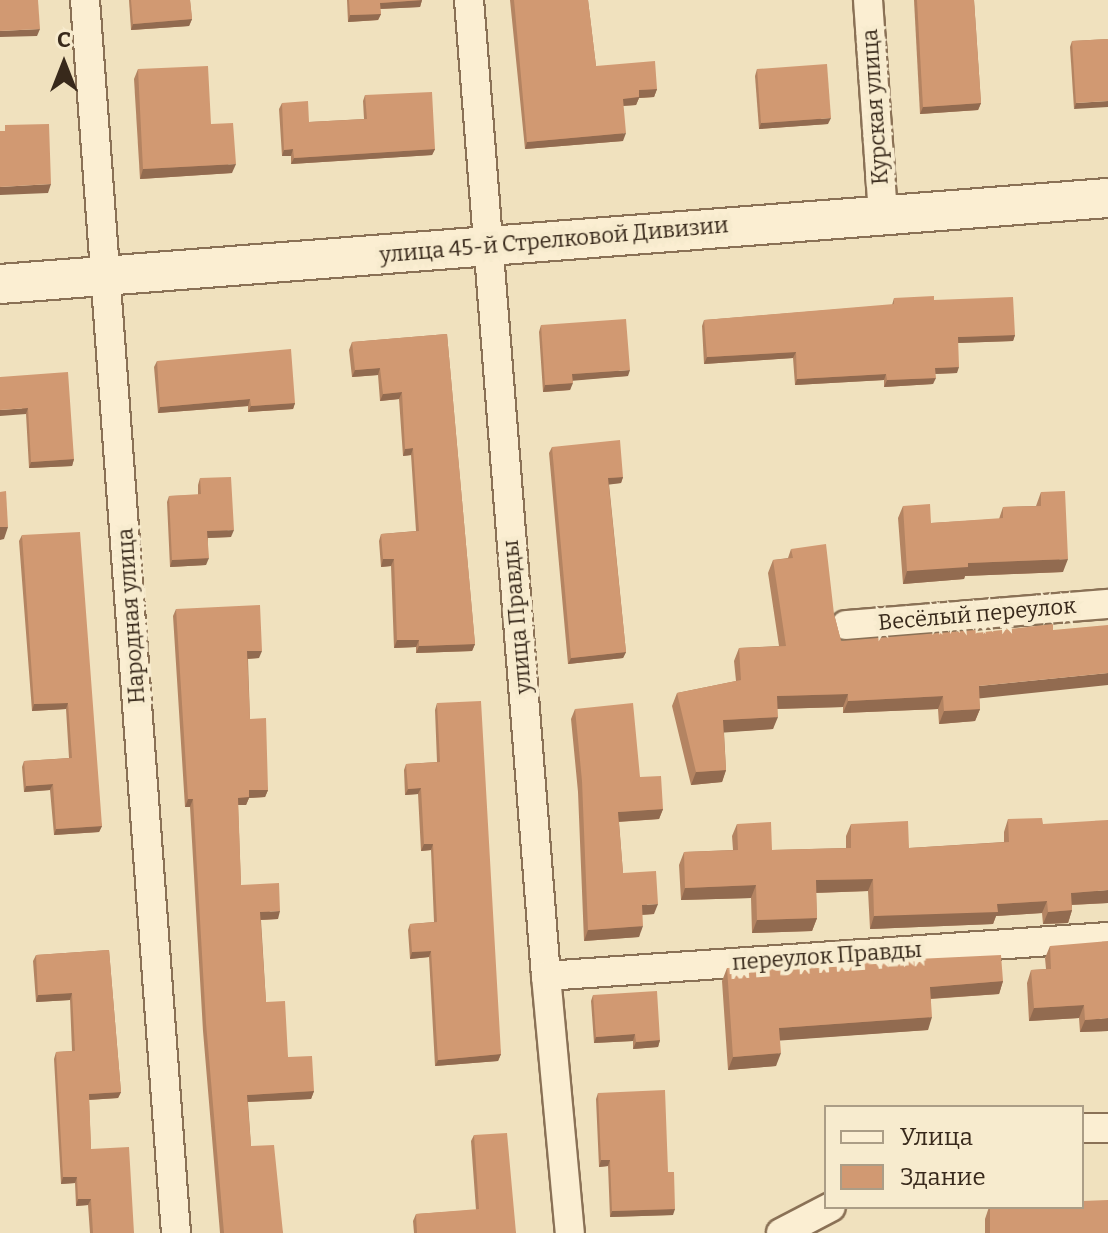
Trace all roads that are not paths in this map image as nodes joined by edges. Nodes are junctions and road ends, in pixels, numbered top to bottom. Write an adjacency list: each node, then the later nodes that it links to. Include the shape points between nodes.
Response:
1 (85, 0): 7 (street, Народная улица)
2 (469, 0): 6 (street, улица Правды)
3 (868, 0): 5 (street, Курская улица)
4 (1108, 198): 5 (main road, улица 45-й Стрелковой Дивизии)
5 (883, 214): 6 (main road, улица 45-й Стрелковой Дивизии)
6 (487, 246): 7 (main road, улица 45-й Стрелковой Дивизии); 12 (street, улица Правды)
7 (106, 275): 8 (main road, улица 45-й Стрелковой Дивизии); 16 (street, Народная улица)
8 (0, 284)
9 (1108, 604): 10 (street, Весёлый переулок)
10 (846, 625)
11 (1108, 937): 12 (street, переулок Правды)
12 (546, 976): 17 (street, улица Правды)
13 (1084, 1128): 14 (street)
14 (1108, 1128)
15 (827, 1209): 18 (street)
16 (176, 1233)
17 (570, 1233)
18 (781, 1233)

